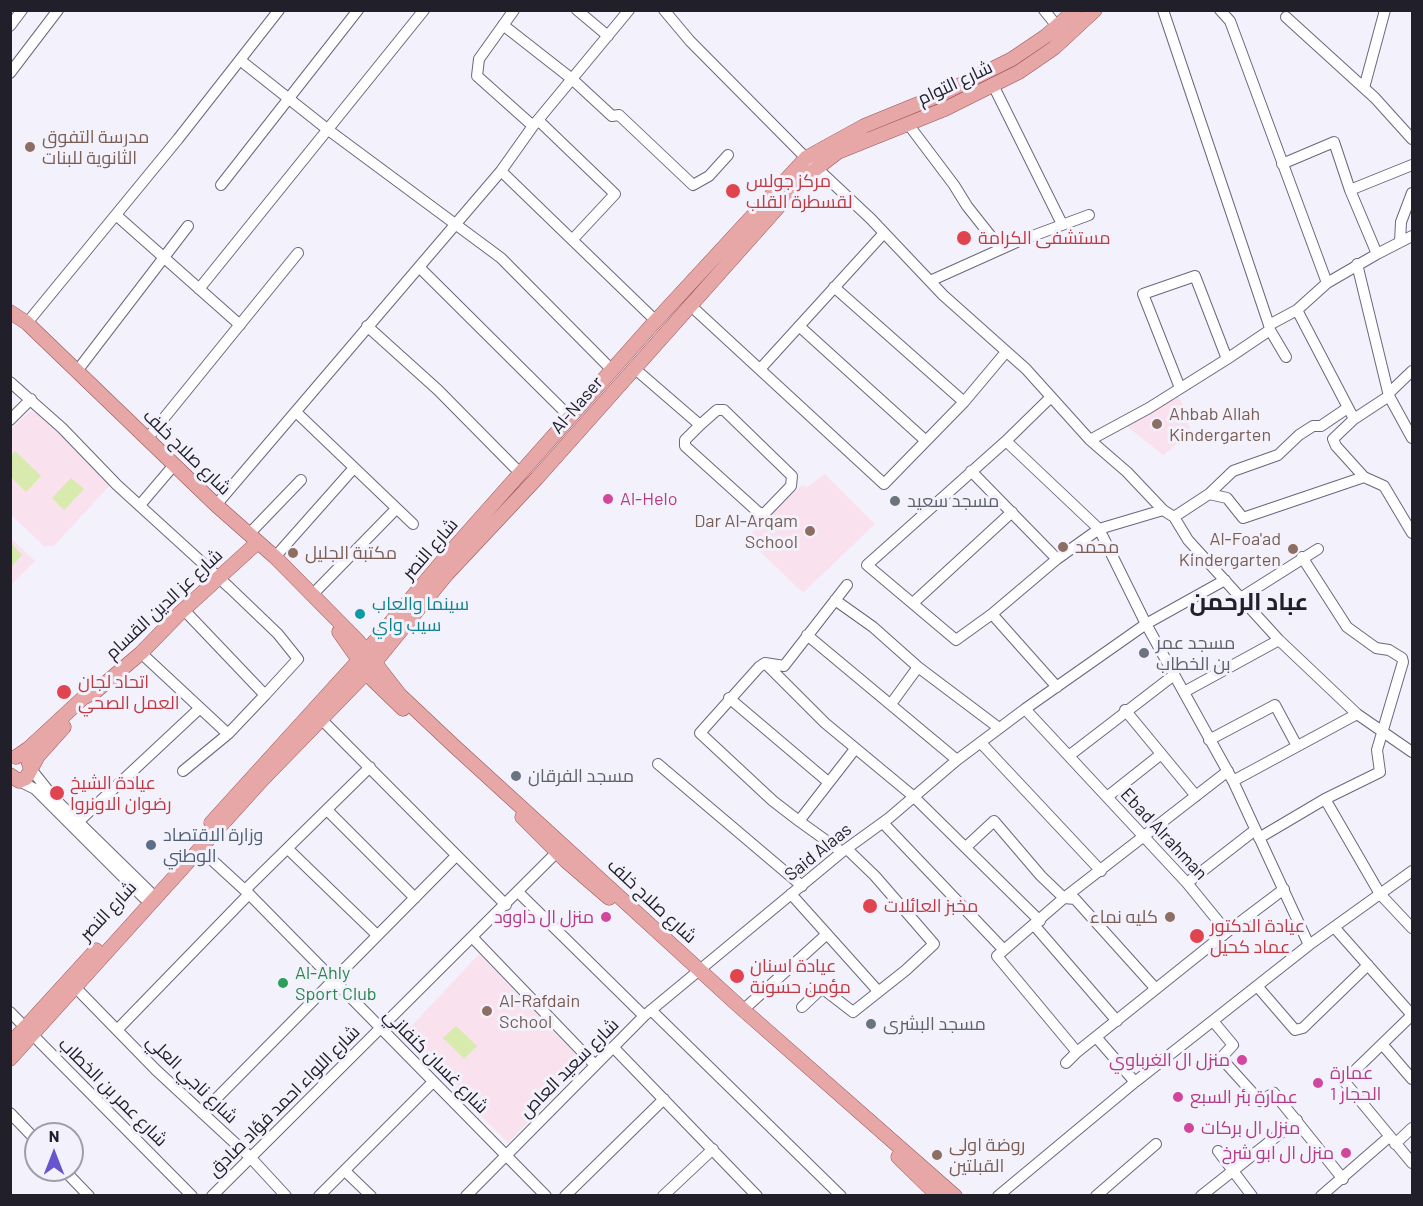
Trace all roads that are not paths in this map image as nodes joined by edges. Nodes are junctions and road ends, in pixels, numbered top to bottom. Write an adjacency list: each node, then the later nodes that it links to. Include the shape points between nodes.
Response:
1 (22, 10): 18 (street)
2 (58, 10): 22 (street)
3 (279, 10): 21 (street)
4 (358, 10): 26 (street)
5 (424, 10): 29 (street)
6 (514, 10): 17 (street)
7 (577, 10): 20 (street)
8 (629, 10): 20 (street)
9 (664, 10): 32 (street)
10 (1044, 10): 19 (street)
11 (1075, 10): 19 (main road, شارع التوام)
12 (1095, 10): 24 (main road, شارع التوام, via 1043,56)
13 (1164, 10): 67 (street)
14 (1220, 10): 33 (street, via 1230,21)
15 (1385, 10): 25 (street)
16 (1286, 18): 25 (street)
17 (503, 25): 23 (street); 27 (street, via 479,59 477,76)
18 (11, 26)
19 (1057, 26): 32 (main road, شارع التوام, via 1012,59 826,144)
20 (608, 36): 23 (street)
21 (240, 60): 26 (street); 40 (street)
22 (10, 73)
23 (572, 79): 27 (street); 31 (street, via 612,116 619,115 693,185 709,176)
24 (993, 85): 28 (main road, شارع التوام); 42 (street)
25 (1364, 88): 30 (street)
26 (289, 98): 29 (street); 37 (street)
27 (536, 123): 36 (street); 47 (street, via 615,195)
28 (908, 124): 35 (main road, شارع التوام, via 838,152); 49 (street)
29 (327, 129): 43 (street); 58 (street)
30 (1413, 139)
31 (728, 155)
32 (806, 158): 35 (street); 62 (main road, شارع النصر)
33 (1282, 165): 38 (street, via 1334,142); 56 (street)
34 (1413, 165): 38 (street)
35 (818, 167): 45 (street); 59 (main road, Al-Naser)
36 (501, 171): 43 (street); 47 (street)
37 (220, 185)
38 (1350, 190): 51 (street)
39 (1413, 193): 48 (street, via 1401,222)
40 (116, 216): 52 (street); 63 (street)
41 (1089, 216): 42 (street)
42 (1062, 224): 49 (street)
43 (455, 225): 54 (street); 73 (street, via 501,258)
44 (188, 226): 52 (street)
45 (884, 233): 55 (street); 57 (street)
46 (1413, 236): 48 (street)
47 (573, 239): 62 (street)
48 (1400, 242): 51 (street)
49 (1001, 249): 55 (street)
50 (298, 253): 64 (street)
51 (1377, 254): 53 (street)
52 (163, 258): 58 (street); 74 (street)
53 (1357, 264): 56 (street); 78 (street)
54 (418, 267): 65 (street); 84 (street)
55 (930, 281): 68 (street)
56 (1327, 283): 60 (street)
57 (834, 286): 66 (street); 81 (street)
58 (198, 289): 64 (street)
59 (690, 305): 71 (main road, Al-Naser); 72 (street)
60 (1297, 310): 67 (street); 82 (street)
61 (10, 312): 63 (main road, شارع صلاح خلف)
62 (656, 321): 73 (main road, شارع النصر)
63 (27, 323): 74 (main road, شارع صلاح خلف)
64 (240, 325): 89 (street)
65 (367, 326): 83 (street); 96 (street, via 438,390)
66 (798, 326): 72 (street); 91 (street)
67 (1269, 327): 69 (street); 70 (street)
68 (1006, 352): 79 (street); 81 (street)
69 (1286, 357)
70 (1227, 359): 77 (street); 77 (street, via 1195,276 1143,294)
71 (634, 368): 87 (street); 127 (main road, Al-Naser)
72 (761, 368): 91 (street, via 884,484)
73 (612, 370): 84 (main road, شارع النصر)
74 (77, 371): 89 (main road, شارع صلاح خلف)
75 (1413, 372): 78 (street)
76 (10, 382): 80 (street)
77 (1180, 388): 90 (street)
78 (1389, 394): 85 (street); 88 (street)
79 (1051, 397): 90 (street); 92 (street)
80 (32, 399): 86 (street); 100 (street)
81 (964, 402): 91 (street)
82 (1346, 409): 85 (street); 99 (street, via 1299,435 1278,455 1233,471)
83 (296, 412): 94 (street); 101 (street)
84 (570, 417): 96 (main road, شارع النصر)
85 (1354, 418): 97 (street, via 1332,439)
86 (10, 420)
87 (700, 425): 87 (street, via 686,440 686,446 764,514 791,486 792,476 724,410 717,410)
88 (1413, 438)
89 (147, 439): 93 (main road, شارع صلاح خلف)
90 (1090, 440): 103 (street)
91 (926, 441)
92 (1006, 441): 95 (street); 107 (street)
93 (174, 465): 100 (street); 101 (main road, شارع صلاح خلف)
94 (353, 469): 102 (street); 111 (street)
95 (971, 471): 104 (street); 120 (street, via 867,566)
96 (520, 473): 127 (main road, شارع النصر)
97 (1364, 477): 99 (street, via 1243,518 1227,498); 108 (street, via 1384,486)
98 (301, 480): 109 (street)
99 (1209, 494): 105 (street)
100 (140, 505): 114 (street)
101 (216, 505): 109 (main road, شارع صلاح خلف)
102 (396, 509): 106 (street); 117 (street)
103 (1163, 510): 105 (street); 107 (street)
104 (1012, 512): 113 (street); 120 (street)
105 (1174, 517): 115 (street, via 1188,540)
106 (413, 524)
107 (1100, 529): 113 (street); 123 (street)
108 (1413, 533)
109 (253, 538): 111 (main road, شارع صلاح خلف); 114 (main road, شارع عز الدين القسام)
110 (1318, 549): 112 (street)
111 (274, 557): 117 (main road, شارع صلاح خلف)
112 (1302, 557): 118 (street); 144 (street, via 1347,627 1376,648 1402,658)
113 (1057, 559): 122 (street)
114 (217, 578): 121 (main road, شارع عز الدين القسام); 134 (street, via 278,634 298,659)
115 (1225, 580): 118 (street); 123 (street, Said Alaas)
116 (847, 585): 119 (street)
117 (312, 595): 127 (main road, شارع صلاح خلف)
118 (1242, 597): 125 (street)
119 (835, 600): 124 (street); 129 (street, via 873,627)
120 (913, 603): 122 (street, via 956,640)
121 (184, 610): 126 (main road, شارع عز الدين القسام); 134 (street)
122 (992, 614): 131 (street)
123 (1146, 624): 130 (street); 131 (street, Said Alaas)
124 (807, 635): 128 (street, via 784,666); 136 (street)
125 (1279, 640): 133 (street); 140 (street)
126 (141, 653): 132 (main road, شارع عز الدين القسام); 137 (street)
127 (367, 661): 141 (main road, شارع النصر); 175 (main road, شارع صلاح خلف, via 401,707); 186 (main road, شارع النصر); 200 (main road, شارع صلاح خلف)
128 (765, 663): 135 (street); 148 (street)
129 (918, 668): 136 (street); 142 (street)
130 (1174, 675): 133 (street); 139 (street)
131 (1057, 687): 138 (street, Said Alaas)
132 (95, 692): 152 (main road, شارع عز الدين القسام); 156 (main road, شارع عز الدين القسام)
133 (1184, 693): 145 (street)
134 (265, 695): 143 (street)
135 (729, 698): 160 (street); 166 (street, via 700,733)
136 (891, 704): 153 (street)
137 (200, 708): 143 (street); 167 (street)
138 (1025, 709): 142 (street, Said Alaas); 150 (street, Ebad Alrahman)
139 (1125, 710): 150 (street); 151 (street)
140 (1357, 714): 144 (street); 147 (street)
141 (321, 719): 155 (street); 172 (main road, شارع النصر)
142 (999, 728): 146 (street, Said Alaas)
143 (228, 734): 157 (street)
144 (1383, 734): 149 (street); 164 (street, via 1377,750 1380,772)
145 (1209, 740): 147 (street, via 1275,705); 158 (street)
146 (981, 743): 153 (street, Said Alaas); 177 (street)
147 (1297, 746): 158 (street)
148 (855, 749): 160 (street); 161 (street)
149 (1413, 752)
150 (1070, 755): 163 (street, Ebad Alrahman)
151 (1160, 755): 162 (street); 163 (street)
152 (12, 759): 156 (main road, via 27,760)
153 (957, 760): 161 (street, Said Alaas)
154 (658, 764): 180 (street)
155 (370, 767): 165 (street); 176 (street)
156 (31, 769): 159 (main road, شارع عز الدين القسام, via 28,776); 167 (street)
157 (183, 771)
158 (1231, 776): 162 (street); 169 (street)
159 (13, 781): 186 (street, via 36,789)
160 (828, 781): 166 (street)
161 (913, 796): 168 (street, Said Alaas); 171 (street)
162 (1196, 796): 170 (street)
163 (1107, 797): 170 (street, Ebad Alrahman)
164 (1325, 799): 169 (street); 185 (street)
165 (327, 810): 173 (street); 187 (street)
166 (799, 821): 174 (street)
167 (78, 822): 186 (street)
168 (883, 823): 174 (street, Said Alaas); 198 (street)
169 (1257, 834): 179 (street); 181 (street)
170 (1144, 837): 177 (street); 179 (street, Ebad Alrahman)
171 (966, 847): 188 (street, via 994,820); 190 (street)
172 (201, 849): 182 (street, شارع غسان كنفاني); 203 (main road, شارع النصر)
173 (288, 849): 182 (street); 195 (street)
174 (844, 851): 180 (street, Said Alaas); 205 (street, via 934,944)
175 (557, 852): 183 (street, شارع اللواء احمد فؤاد صادق); 200 (main road, شارع صلاح خلف)
176 (456, 856): 187 (street); 189 (street)
177 (1101, 871): 188 (street)
178 (1413, 871): 185 (street)
179 (1187, 883): 193 (street, Ebad Alrahman)
180 (802, 885): 184 (street, Said Alaas)
181 (1284, 889): 193 (street); 197 (street)
182 (247, 892): 201 (street, شارع غسان كنفاني); 214 (street)
183 (519, 892): 189 (street, شارع اللواء احمد فؤاد صادق); 209 (street)
184 (791, 894): 194 (street); 200 (street, Said Alaas)
185 (1380, 894): 191 (street); 192 (street)
186 (147, 895): 215 (main road, شارع النصر)
187 (415, 898): 195 (street)
188 (1064, 898): 190 (street); 204 (street, via 1075,899)
189 (506, 905): 196 (street, شارع اللواء احمد فؤاد صادق)
190 (1037, 923): 198 (street); 211 (street)
191 (1334, 927): 197 (street); 199 (street)
192 (1413, 928)
193 (1227, 932): 204 (street)
194 (827, 934): 205 (street); 207 (street)
195 (377, 935): 201 (street)
196 (473, 938): 213 (street, شارع اللواء احمد فؤاد صادق); 223 (street)
197 (1309, 945): 202 (street)
198 (1004, 950): 220 (street, via 997,956)
199 (1368, 965): 202 (street, via 1303,1028 1296,1030); 210 (street)
200 (697, 971): 207 (main road, شارع صلاح خلف); 209 (street, شارع سعيد العاص); 256 (main road, شارع صلاح خلف)
201 (333, 981): 213 (street, شارع غسان كنفاني); 229 (street)
202 (1257, 986): 212 (street)
203 (75, 987): 214 (street, شارع ناجي العلي); 215 (main road, شارع النصر)
204 (1156, 989): 211 (street)
205 (878, 992): 206 (street, via 853,1012 822,988)
206 (802, 1007)
207 (743, 1010): 257 (main road, شارع صلاح خلف)
208 (10, 1012): 215 (street, شارع عمر بن الخطاب)
209 (647, 1013): 219 (street, شارع سعيد العاص); 255 (street)
210 (1412, 1015): 218 (street)
211 (1117, 1021): 216 (street)
212 (1213, 1021): 226 (street); 230 (street, via 1233,1045 1221,1058 1260,1101 1274,1093)
213 (381, 1029): 225 (street, شارع غسان كنفاني); 238 (street, شارع اللواء احمد فؤاد صادق)
214 (117, 1030): 229 (street, شارع ناجي العلي)
215 (30, 1031): 217 (main road, شارع النصر); 221 (main road, شارع النصر); 245 (street, شارع عمر بن الخطاب)
216 (1096, 1037): 220 (street); 226 (street)
217 (10, 1044)
218 (1382, 1044): 224 (street); 233 (street, via 1344,1081)
219 (613, 1047): 223 (street, شارع سعيد العاص); 227 (street)
220 (1077, 1052): 222 (street)
221 (10, 1059)
222 (1066, 1063)
223 (595, 1065): 237 (street, شارع سعيد العاص)
224 (1413, 1079)
225 (433, 1082): 237 (street, شارع غسان كنفاني); 241 (street)
226 (1135, 1082): 258 (street)
227 (664, 1099): 235 (street); 252 (street)
228 (10, 1113): 231 (street)
229 (202, 1113): 238 (street, شارع ناجي العلي)
230 (1297, 1120): 240 (street); 242 (street)
231 (24, 1128)
232 (1413, 1128): 233 (street)
233 (1392, 1141): 239 (street); 242 (street)
234 (1156, 1144): 259 (street)
235 (713, 1149): 253 (street); 254 (street)
236 (1218, 1151): 240 (street)
237 (508, 1153): 250 (street, شارع سعيد العاص); 251 (street, شارع غسان كنفاني)
238 (250, 1157): 246 (street, شارع اللواء احمد فؤاد صادق); 247 (street, شارع ناجي العلي)
239 (1413, 1163)
240 (1232, 1170): 260 (street); 261 (street)
241 (345, 1171): 248 (street); 249 (street)
242 (1342, 1179): 262 (street)
243 (76, 1182): 244 (street)
244 (89, 1196)
245 (192, 1196)
246 (212, 1196)
247 (286, 1196)
248 (319, 1196)
249 (371, 1196)
250 (466, 1196)
251 (546, 1196)
252 (566, 1196)
253 (663, 1196)
254 (757, 1196)
255 (841, 1196)
256 (938, 1196)
257 (955, 1196)
258 (998, 1196)
259 (1096, 1196)
260 (1201, 1196)
261 (1252, 1196)
262 (1321, 1196)

